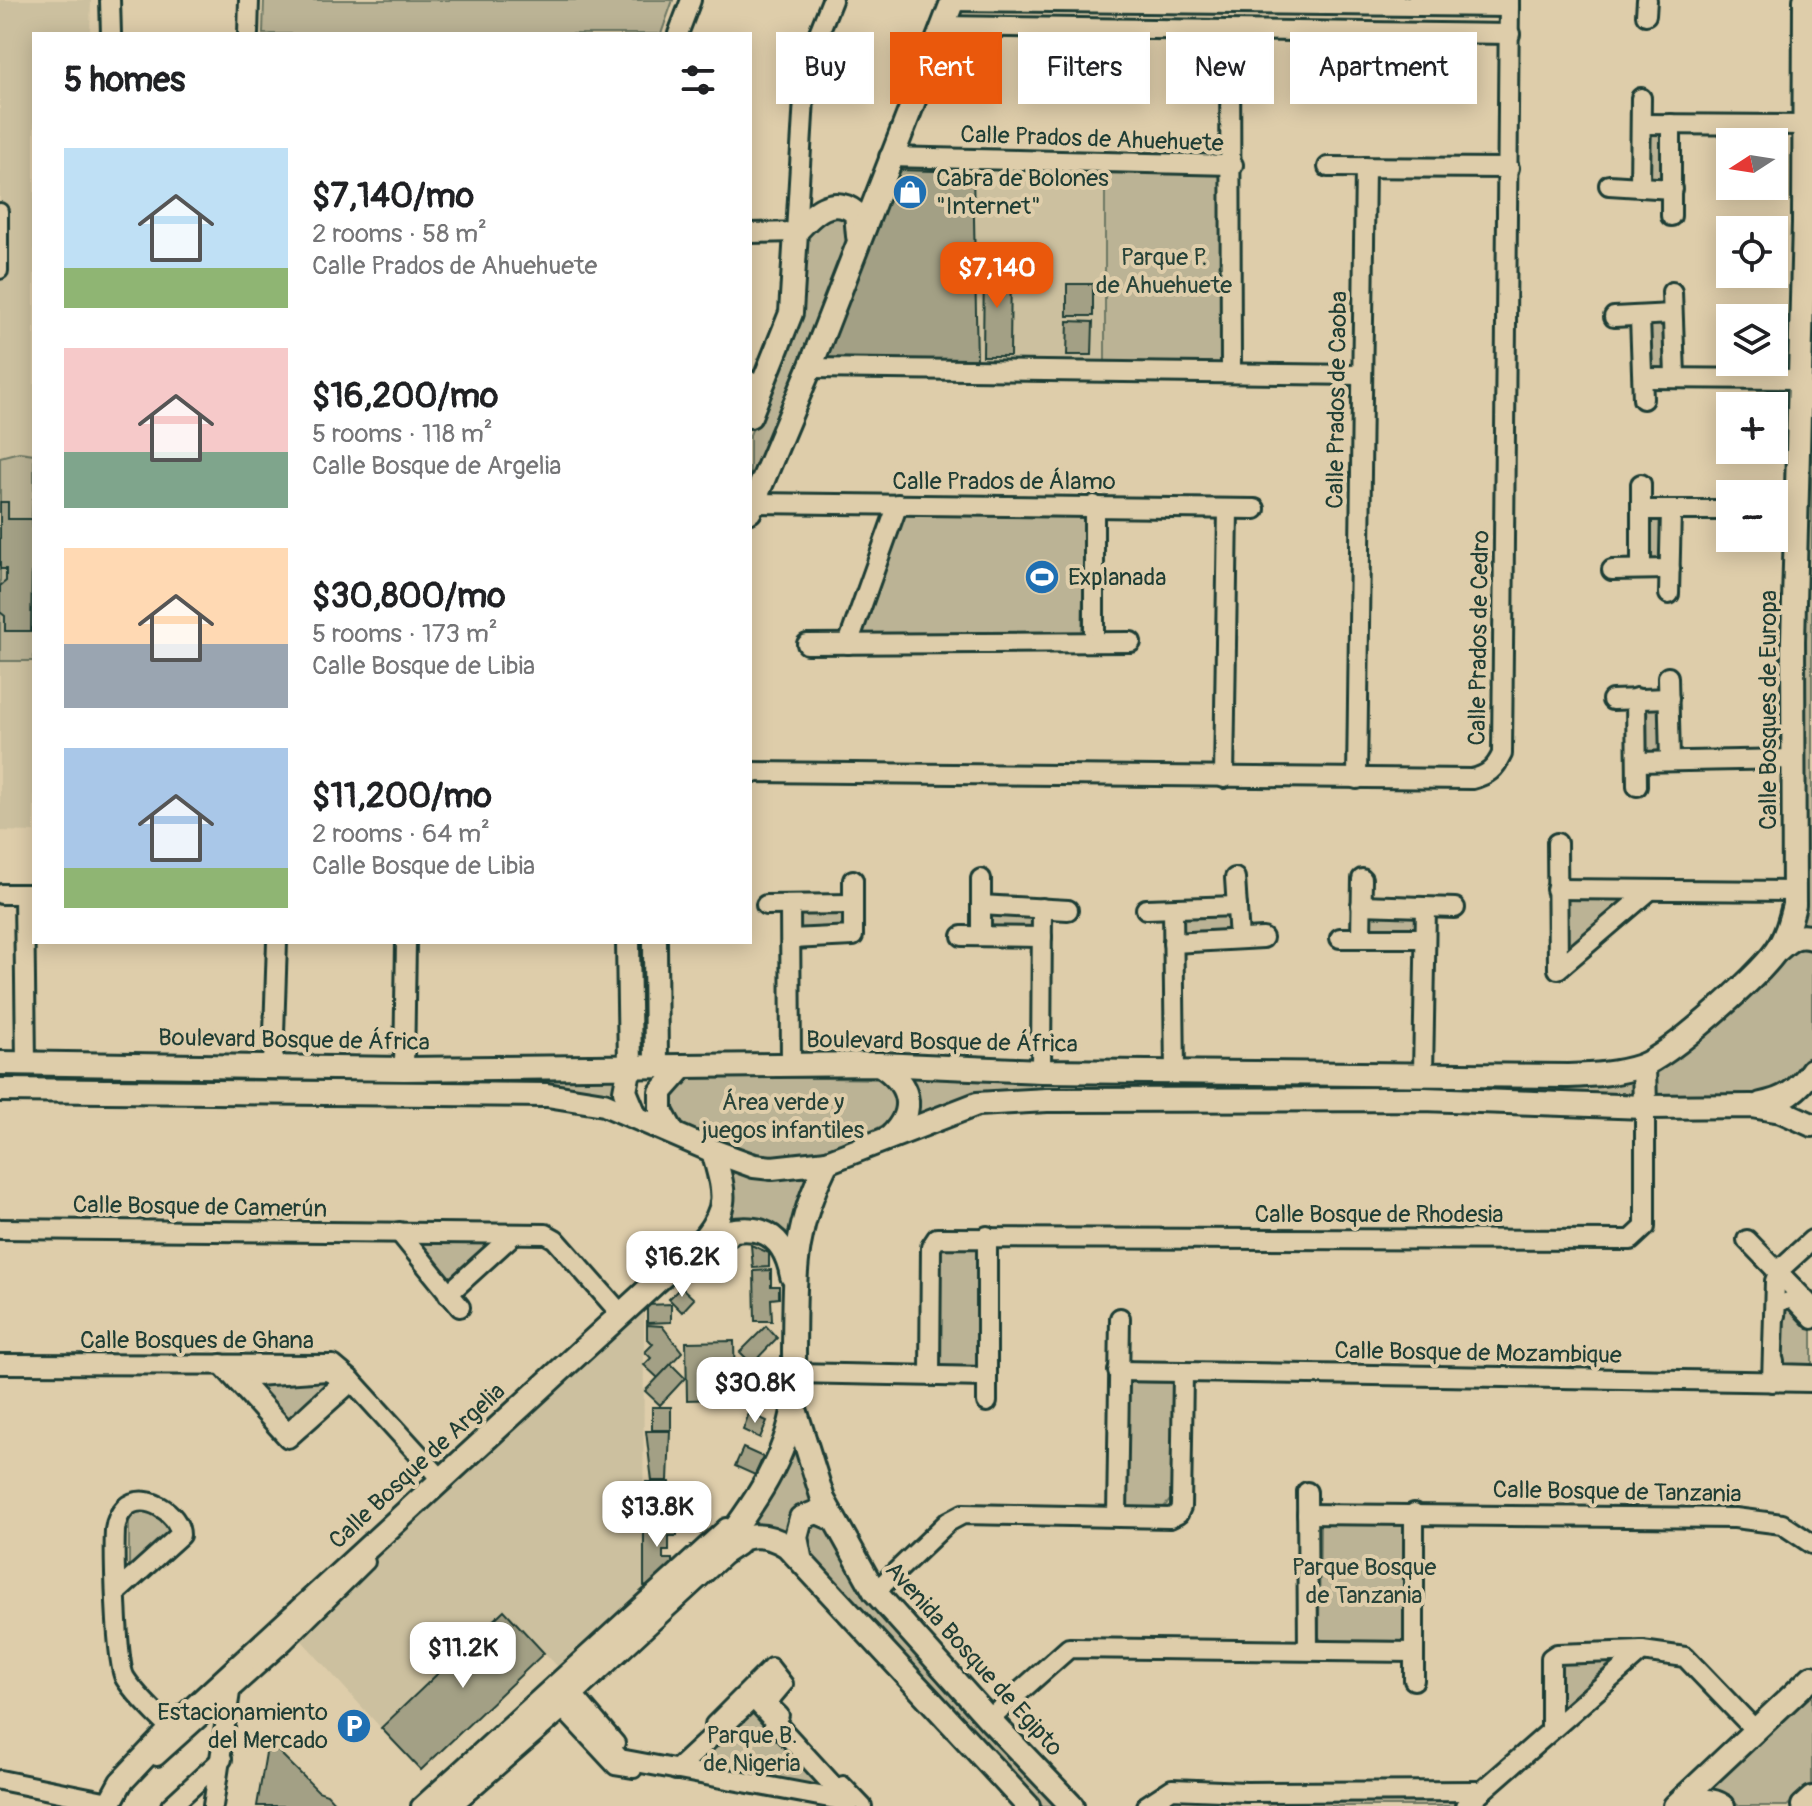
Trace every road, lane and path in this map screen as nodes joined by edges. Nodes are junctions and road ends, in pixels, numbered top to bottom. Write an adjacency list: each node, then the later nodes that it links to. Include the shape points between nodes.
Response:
1 (110, 0): 11 (street)
2 (249, 0): 12 (street)
3 (691, 0): 13 (street)
4 (832, 0): 31 (street, via 806,65)
5 (953, 0): 7 (street); 9 (street)
6 (1805, 0): 18 (street, Calle Bosques de Europa)
7 (1100, 1): 8 (street)
8 (1509, 4): 14 (street, Calle Prados de Cedro)
9 (942, 26): 10 (street); 19 (street)
10 (1230, 31): 14 (street); 20 (street)
11 (111, 32)
12 (248, 32)
13 (679, 32)
14 (1510, 34): 23 (street, Calle Prados de Cedro)
15 (1641, 98): 16 (street)
16 (1641, 124): 17 (street); 25 (street)
17 (1671, 124): 18 (street); 26 (street)
18 (1805, 125): 30 (street, Calle Bosques de Europa)
19 (889, 157): 20 (street, Calle Prados de Ahuehuete); 33 (street)
20 (1233, 165): 40 (street, Calle Prados de Ahuehuete)
21 (1328, 167): 22 (street)
22 (1365, 167): 23 (street); 42 (street, Calle Prados de Caoba)
23 (1509, 168): 77 (street, Calle Prados de Cedro, via 1502,754 1486,776 1472,779)
24 (1609, 185): 25 (street)
25 (1640, 186): 26 (street)
26 (1672, 189): 29 (street)
27 (1812, 198): 30 (street)
28 (0, 211): 34 (street)
29 (1671, 216)
30 (1804, 223): 45 (street, Calle Bosques de Europa)
31 (796, 232): 32 (street); 33 (street, via 824,207 842,205 856,213); 41 (street, via 791,313)
32 (752, 233)
33 (858, 237): 39 (street)
34 (0, 271)
35 (1672, 292): 36 (street)
36 (1672, 314): 38 (street); 43 (street)
37 (1614, 317): 38 (street)
38 (1640, 318): 44 (street)
39 (810, 368): 40 (street); 50 (street)
40 (1231, 373): 42 (street)
41 (755, 375): 47 (street)
42 (1361, 375): 77 (street, Calle Prados de Caoba)
43 (1675, 376): 44 (street); 45 (street)
44 (1643, 378): 46 (street)
45 (1804, 392): 49 (street, Calle Bosques de Europa)
46 (1643, 399)
47 (752, 400)
48 (1641, 484): 56 (street)
49 (1788, 486)
50 (752, 504)
51 (898, 504): 52 (street, Calle Prados de Álamo); 53 (street, Calle Prados de Álamo); 67 (street)
52 (1094, 505): 54 (street, Calle Prados de Álamo); 64 (street)
53 (752, 506)
54 (1228, 509): 55 (street, Calle Prados de Álamo); 76 (street)
55 (1255, 509)
56 (1642, 510): 57 (street); 60 (street)
57 (1671, 510): 58 (street); 61 (street)
58 (1716, 510)
59 (1785, 552): 72 (street, Calle Bosques de Europa)
60 (1641, 569): 61 (street); 62 (street)
61 (1670, 569): 63 (street)
62 (1612, 570)
63 (1669, 594)
64 (1094, 642): 65 (street); 67 (street)
65 (1131, 642)
66 (807, 644): 67 (street)
67 (848, 644)
68 (1668, 677): 70 (street)
69 (1636, 698): 70 (street); 71 (street); 74 (street)
70 (1669, 698): 73 (street)
71 (1612, 700)
72 (1792, 759): 73 (street); 85 (street, Calle Bosques de Europa)
73 (1670, 760): 74 (street)
74 (1637, 762): 78 (street)
75 (752, 772): 76 (street, Calle Prados de Cedro)
76 (1224, 778): 77 (street, Calle Prados de Cedro)
77 (1357, 779)
78 (1637, 786)
79 (1557, 843): 84 (street)
80 (1235, 878): 94 (street)
81 (981, 879): 92 (street)
82 (1362, 879): 93 (street)
83 (853, 880): 89 (street)
84 (1556, 889): 86 (street); 86 (street, via 1560,970)
85 (1794, 891): 86 (street); 115 (street, Boulevard Bosque de África, via 1786,933)
86 (1648, 892)
87 (1, 894): 88 (street)
88 (29, 894): 101 (street)
89 (853, 904): 91 (street); 108 (street, via 853,936)
90 (766, 905): 91 (street)
91 (790, 905): 108 (street)
92 (981, 905): 95 (street); 102 (street, via 971,936)
93 (1361, 905): 96 (street); 105 (street)
94 (1237, 906): 99 (street); 109 (street)
95 (1042, 908): 100 (street); 102 (street)
96 (1426, 908): 97 (street); 106 (street)
97 (1455, 908)
98 (1146, 909): 99 (street)
99 (1173, 909): 110 (street)
100 (1068, 910)
101 (29, 926): 117 (street)
102 (1042, 937): 127 (street)
103 (1263, 938): 109 (street)
104 (1340, 938): 105 (street)
105 (1361, 938): 106 (street)
106 (1425, 938): 129 (street)
107 (1812, 938): 115 (street, via 1789,939)
108 (791, 939): 119 (street)
109 (1239, 939): 110 (street)
110 (1173, 943): 128 (street)
111 (277, 944): 118 (street)
112 (406, 944): 125 (street)
113 (628, 944): 122 (street)
114 (655, 944): 123 (street)
115 (1775, 953): 121 (street, Boulevard Bosque de África, via 1715,1011)
116 (0, 1063): 117 (street, Boulevard Bosque de África)
117 (26, 1064): 118 (street, Boulevard Bosque de África)
118 (273, 1064): 125 (street, Boulevard Bosque de África)
119 (791, 1064): 120 (street, Boulevard Bosque de África); 124 (street, Boulevard Bosque de África)
120 (879, 1064): 127 (street, Boulevard Bosque de África); 136 (street, via 897,1075 908,1098 906,1118)
121 (1644, 1065): 129 (street, Boulevard Bosque de África, via 1598,1075); 132 (street)
122 (630, 1066): 123 (street, Boulevard Bosque de África); 125 (street, Boulevard Bosque de África); 133 (street, via 625,1091)
123 (656, 1066): 124 (street, Boulevard Bosque de África)
124 (684, 1066): 135 (street, via 661,1092 661,1111)
125 (404, 1069)
126 (1812, 1070): 131 (street, via 1784,1099)
127 (1041, 1071): 128 (street, Boulevard Bosque de África)
128 (1175, 1073): 129 (street, Boulevard Bosque de África)
129 (1423, 1074)
130 (0, 1090): 133 (street, via 547,1095)
131 (1752, 1106): 132 (street); 134 (street)
132 (1645, 1107): 136 (street, via 1423,1099 1047,1100 977,1104); 142 (street, Calle Bosque de Rhodesia, via 1645,1227 1631,1240)
133 (635, 1115): 135 (street)
134 (1812, 1125)
135 (672, 1131): 137 (street)
136 (891, 1136): 138 (street)
137 (713, 1151): 138 (street, via 772,1168); 143 (street, Calle Bosque de Argelia, via 724,1205)
138 (827, 1162): 147 (street, via 808,1200)
139 (0, 1229): 140 (street, Calle Bosque de Camerún)
140 (399, 1232): 141 (street, Calle Bosque de Camerún); 141 (street, via 454,1300)
141 (514, 1234): 149 (street, Calle Bosque de Camerún, via 553,1236)
142 (987, 1236): 158 (street, Calle Bosque de Rhodesia, via 940,1237 932,1243); 159 (street)
143 (705, 1237): 147 (street, via 746,1227 763,1231 777,1240); 149 (street, Calle Bosque de Argelia)
144 (1747, 1240): 146 (street)
145 (1812, 1240): 146 (street)
146 (1779, 1270): 148 (street); 161 (street)
147 (794, 1285): 155 (street)
148 (1812, 1307)
149 (621, 1314): 165 (street, Calle Bosque de Argelia)
150 (1120, 1318): 154 (street)
151 (1812, 1321): 157 (street, via 1791,1299 1778,1304 1776,1372)
152 (0, 1364): 153 (street, Calle Bosques de Ghana)
153 (221, 1364): 160 (street, Calle Bosques de Ghana, via 333,1365); 160 (street, via 288,1438)
154 (1118, 1371): 156 (street, Calle Bosque de Mozambique); 169 (street)
155 (794, 1373): 158 (street); 164 (street)
156 (1183, 1373): 161 (street, Calle Bosque de Mozambique); 169 (street, via 1180,1511 1170,1518)
157 (1812, 1373)
158 (930, 1374): 159 (street)
159 (987, 1377): 163 (street)
160 (346, 1381): 160 (street, via 327,1373 242,1379 288,1430); 165 (street, Calle Bosques de Ghana)
161 (1772, 1382): 162 (street, Calle Bosque de Mozambique)
162 (1812, 1382)
163 (987, 1402)
164 (794, 1406): 170 (street, Avenida Bosque de Egipto); 172 (street, via 766,1485)
165 (441, 1479): 180 (street, Calle Bosque de Argelia)
166 (1307, 1492): 168 (street)
167 (1414, 1513): 168 (street, Calle Bosque de Tanzania); 171 (street, Calle Bosque de Tanzania, via 1747,1518 1782,1524); 178 (street)
168 (1307, 1514): 176 (street)
169 (1117, 1516): 175 (street, via 963,1514)
170 (833, 1519): 173 (street, via 817,1512 801,1518 796,1537); 175 (street, Avenida Bosque de Egipto)
171 (1812, 1544)
172 (722, 1546): 173 (street, via 758,1534 773,1537); 183 (street)
173 (800, 1557): 202 (street)
174 (118, 1591): 174 (street, via 118,1518 132,1504 155,1504 174,1517 180,1535); 186 (street, via 125,1678)
175 (875, 1592): 185 (street, Avenida Bosque de Egipto)
176 (1308, 1650): 178 (street); 185 (street, via 1069,1648)
177 (1642, 1651): 187 (street); 187 (street, via 1551,1658); 188 (street, via 1688,1658)
178 (1414, 1652): 182 (street)
179 (1812, 1677): 188 (street)
180 (233, 1679): 186 (street, Calle Bosque de Argelia); 189 (street); 195 (street); 199 (street, via 286,1642 525,1408 633,1313 716,1244 757,1237 773,1250 786,1290 786,1400 759,1480 716,1538)
181 (773, 1680): 184 (street)
182 (1414, 1680)
183 (561, 1694): 190 (street, via 617,1758); 200 (street)
184 (754, 1704): 184 (street, via 794,1755 824,1790 690,1767); 190 (street); 196 (street)
185 (989, 1719): 203 (street, Avenida Bosque de Egipto)
186 (171, 1729): 195 (street, Calle Bosque de Argelia, via 121,1782)
187 (1551, 1729): 192 (street)
188 (1755, 1730): 206 (street)
189 (222, 1759): 197 (street); 198 (street)
190 (676, 1770): 196 (street)
191 (0, 1780): 195 (street)
192 (1481, 1791): 194 (street); 205 (street)
193 (1812, 1798): 208 (street)
194 (1252, 1799): 204 (street, via 1169,1790)
195 (112, 1805)
196 (850, 1805): 200 (street, via 615,1767 563,1711); 201 (street, via 769,1703 785,1684 771,1666 678,1760 624,1752 576,1695 725,1557 738,1548 770,1544 786,1552)
197 (171, 1806)
198 (213, 1806)
199 (419, 1806)
200 (443, 1806)
201 (1017, 1806)
202 (1028, 1806)
203 (1072, 1806)
204 (1146, 1806)
205 (1465, 1806)
206 (1678, 1806): 207 (street, via 1703,1800)
207 (1723, 1806)
208 (1803, 1806)

